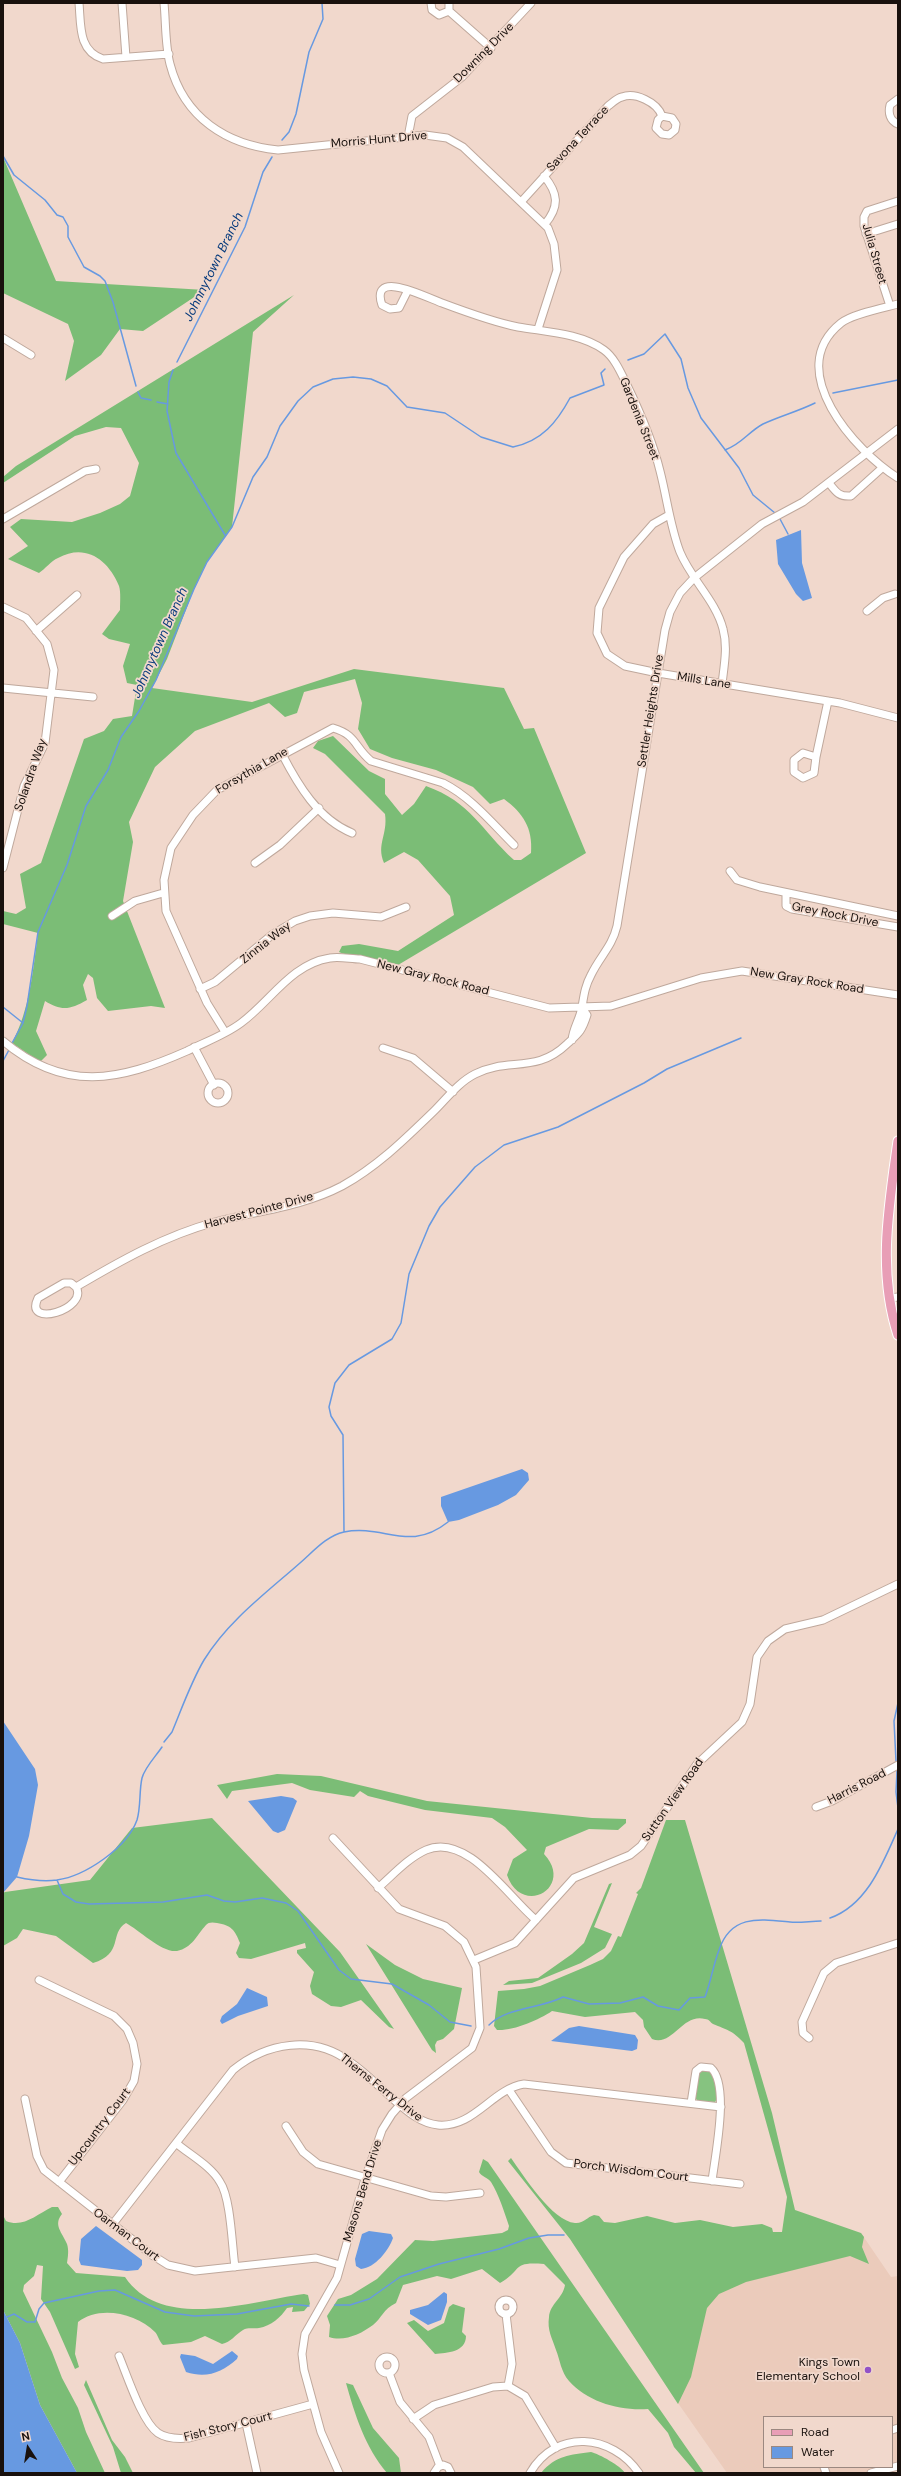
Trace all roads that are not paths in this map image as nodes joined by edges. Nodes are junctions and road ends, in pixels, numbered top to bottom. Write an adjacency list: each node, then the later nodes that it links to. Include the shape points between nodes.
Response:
1 (79, 3): 10 (street, via 84,44 93,56 103,59)
2 (122, 3): 10 (street)
3 (164, 3): 9 (street, Morris Hunt Drive)
4 (431, 3): 7 (street, via 432,10 438,15)
5 (449, 3): 7 (street)
6 (531, 3): 8 (street, Downing Drive)
7 (449, 11): 8 (street)
8 (491, 48): 14 (street, Downing Drive, via 462,77 412,116)
9 (169, 54): 10 (street); 14 (street, Morris Hunt Drive, via 170,64 182,94 194,110 208,124 232,140 255,148 278,150)
10 (126, 57)
11 (898, 99): 13 (street, via 890,105 889,113)
12 (662, 116): 15 (street, Savona Terrace, via 648,101 636,96 622,97 608,106)
13 (898, 124)
14 (408, 136): 17 (street, Morris Hunt Drive, via 442,136 458,143)
15 (544, 176): 17 (street, Savona Terrace); 18 (street, via 554,188 556,201 553,214)
16 (898, 201): 20 (street, Julia Street, via 868,211 864,216)
17 (521, 202): 18 (street, Morris Hunt Drive)
18 (545, 224): 24 (street, Morris Hunt Drive, via 554,244 556,270)
19 (898, 224): 20 (street)
20 (866, 234): 23 (street, Julia Street)
21 (408, 290): 24 (street, Gardenia Street, via 518,327)
22 (898, 304): 23 (street)
23 (890, 306): 28 (street, via 841,322 825,342 819,363 821,383 836,416)
24 (538, 329): 33 (street, Gardenia Street, via 594,343 614,360 660,470)
25 (3, 338): 26 (street)
26 (31, 355)
27 (898, 429): 28 (street)
28 (865, 454): 29 (street); 32 (street, Settler Heights Drive)
29 (882, 468): 31 (street); 32 (street, via 851,496 837,494)
30 (96, 469): 34 (street, via 85,471)
31 (898, 478)
32 (829, 483): 35 (street, Settler Heights Drive, via 803,502 762,524)
33 (669, 515): 35 (street, Gardenia Street, via 680,553); 41 (street, Mills Lane, via 653,524 624,557 599,608 597,633 607,654 624,666)
34 (3, 519)
35 (694, 578): 41 (street, Settler Heights Drive, via 680,593 670,612); 42 (street, Gardenia Street, via 723,628 726,649)
36 (897, 593): 39 (street, via 883,598)
37 (77, 595): 40 (street)
38 (3, 607): 40 (street, Solandra Way, via 26,618)
39 (867, 612)
40 (36, 631): 44 (street, Solandra Way, via 46,644 54,670)
41 (658, 674): 42 (street, Mills Lane); 64 (street, Settler Heights Drive, via 614,941 591,974 583,992)
42 (722, 684): 46 (street, Mills Lane)
43 (3, 688): 44 (street)
44 (51, 693): 45 (street); 54 (street, Solandra Way, via 44,743 24,786)
45 (93, 696)
46 (828, 701): 47 (street, Mills Lane); 49 (street)
47 (898, 718)
48 (282, 754): 50 (street, via 298,784); 52 (street, Forsythia Lane, via 333,728 349,734 371,761 443,783 454,789 466,797); 57 (street, Forsythia Lane, via 217,790 192,815 171,848)
49 (816, 757)
50 (319, 808): 51 (street, via 337,827); 53 (street, via 280,845)
51 (352, 833)
52 (514, 844)
53 (255, 863)
54 (3, 868)
55 (730, 871): 56 (street, Grey Rock Drive, via 737,880)
56 (786, 892): 60 (street, Grey Rock Drive); 61 (street, Grey Rock Drive, via 786,906 792,909)
57 (163, 893): 59 (street, via 135,901); 62 (street, Forsythia Lane, via 170,924)
58 (406, 906): 62 (street, Zinnia Way, via 381,917 333,913 295,921 273,934 215,982)
59 (112, 916)
60 (898, 916)
61 (898, 927)
62 (200, 989): 65 (street, Forsythia Lane)
63 (898, 995): 64 (street, New Gray Rock Road, via 742,971 701,978 611,1006)
64 (582, 1008): 65 (street, New Gray Rock Road, via 549,1008 360,959 332,958 313,962 298,970 257,1011); 66 (street, Settler Heights Drive, via 572,1032)
65 (225, 1032): 68 (street, New Gray Rock Road)
66 (572, 1040): 71 (street, Harvest Pointe Drive, via 547,1060 492,1067 476,1073)
67 (3, 1041): 68 (street, New Gray Rock Road, via 26,1058 51,1070 85,1077 102,1077 144,1069)
68 (194, 1047): 70 (street)
69 (383, 1048): 71 (street, via 403,1052 413,1058)
70 (214, 1085)
71 (453, 1092): 73 (street, Harvest Pointe Drive, via 386,1158 341,1186 313,1198 214,1222 173,1236 134,1253)
72 (898, 1141): 74 (main road, via 885,1239)
73 (76, 1287): 73 (street, via 71,1283 64,1283 41,1296 36,1302 38,1311 43,1315 51,1315 75,1301 78,1295)
74 (894, 1297): 75 (main road)
75 (898, 1334)
76 (898, 1584): 81 (street, Sutton View Road, via 823,1620 785,1629 768,1641 758,1657 750,1704 742,1722 697,1764 641,1846 630,1855 574,1878)
77 (898, 1765): 78 (street, Harris Road)
78 (816, 1807)
79 (333, 1838): 80 (street, Masons Bend Drive)
80 (378, 1888): 81 (street, via 422,1853 438,1847 452,1848 466,1853 484,1868 513,1900); 83 (street, Masons Bend Drive, via 403,1912 450,1929 464,1942)
81 (536, 1920): 83 (street, Sutton View Road, via 515,1943)
82 (898, 1943): 85 (street, via 836,1962 824,1973 802,2022 803,2033)
83 (474, 1960): 89 (street, Masons Bend Drive, via 478,1982 478,2038 468,2052 419,2086)
84 (39, 1980): 95 (street, Upcountry Court, via 114,2016 127,2029 137,2064 134,2081 123,2100)
85 (809, 2038)
86 (509, 2090): 88 (street, Therns Ferry Drive, via 519,2085 532,2084); 89 (street, Therns Ferry Drive, via 464,2120 445,2125 422,2121); 94 (street, Porch Wisdom Court, via 551,2152 566,2163)
87 (25, 2099): 95 (street, Oarman Court, via 40,2164 48,2175)
88 (691, 2103): 90 (street, Therns Ferry Drive); 90 (street, via 695,2074 698,2069 708,2067 715,2074 721,2094)
89 (400, 2105): 92 (street, Therns Ferry Drive, via 350,2061 336,2053 304,2045 274,2047 250,2057 232,2070); 93 (street, Masons Bend Drive, via 382,2130)
90 (721, 2106): 94 (street)
91 (286, 2126): 93 (street, via 295,2143 313,2161)
92 (176, 2143): 98 (street, Therns Ferry Drive); 100 (street, via 221,2182 227,2206)
93 (365, 2179): 97 (street, via 431,2196); 99 (street, Masons Bend Drive)
94 (712, 2181): 96 (street, Porch Wisdom Court)
95 (59, 2182): 98 (street, Oarman Court)
96 (740, 2184)
97 (480, 2193)
98 (112, 2225): 100 (street, Oarman Court, via 152,2255 181,2269 207,2271)
99 (340, 2265): 100 (street, Oarman Court, via 316,2258); 105 (street, Masons Bend Drive, via 334,2285 311,2321 304,2340 302,2361)
100 (235, 2267)
101 (506, 2314): 104 (street, via 512,2364)
102 (119, 2356): 107 (street, Fish Story Court, via 150,2426 160,2434 171,2438 189,2438)
103 (389, 2373): 106 (street, via 400,2402)
104 (508, 2386): 106 (street, via 493,2387 434,2405); 108 (street, via 525,2396)
105 (313, 2404): 107 (street, Fish Story Court); 112 (street, Masons Bend Drive, via 327,2448)
106 (413, 2419): 109 (street, via 432,2443)
107 (246, 2423): 111 (street)
108 (556, 2448): 115 (street, via 541,2458); 116 (street, via 583,2441 603,2444 624,2456)
109 (440, 2466): 113 (street); 114 (street, via 448,2467)
110 (890, 2468): 117 (street)
111 (257, 2473)
112 (339, 2473)
113 (434, 2473)
114 (451, 2473)
115 (530, 2473)
116 (639, 2473)
117 (871, 2473)

